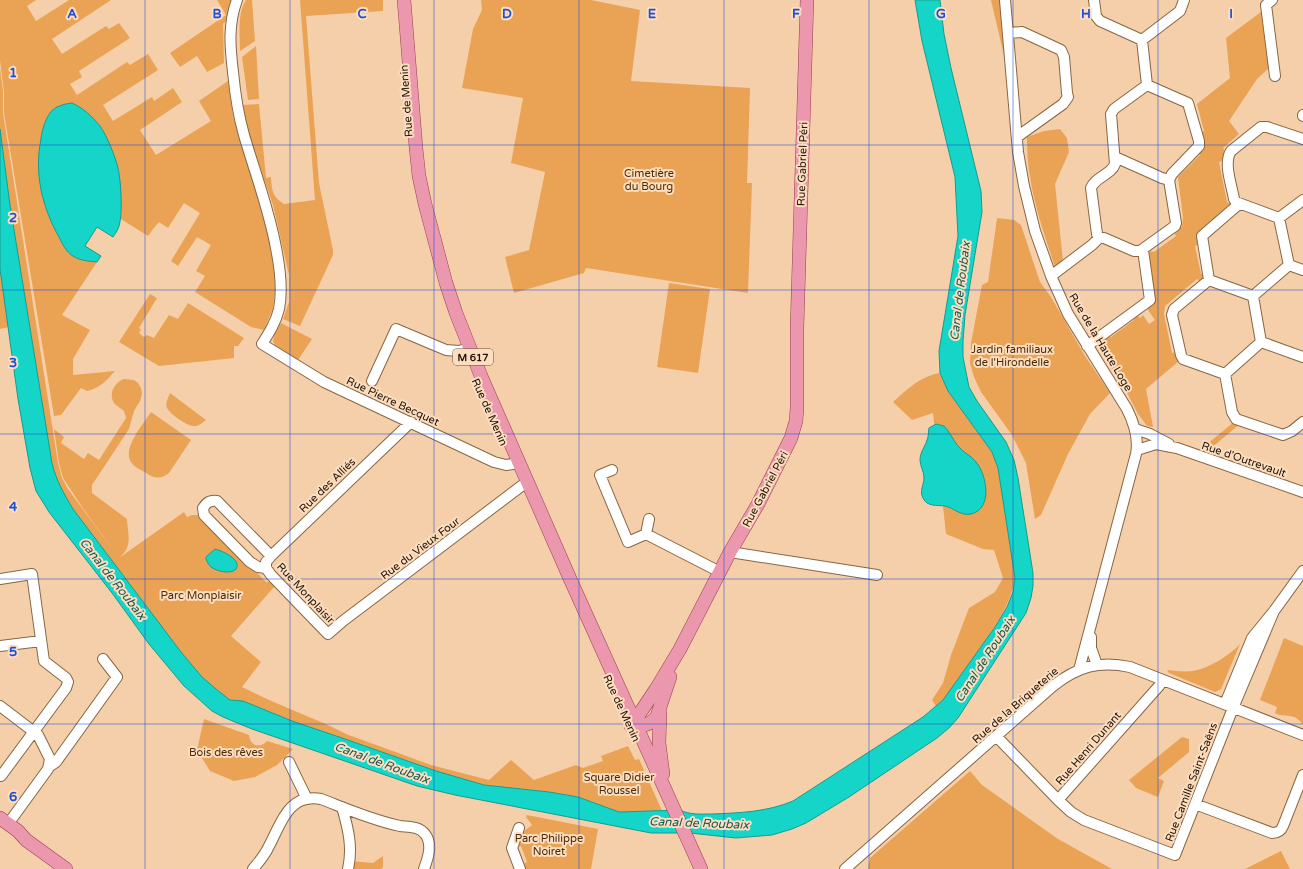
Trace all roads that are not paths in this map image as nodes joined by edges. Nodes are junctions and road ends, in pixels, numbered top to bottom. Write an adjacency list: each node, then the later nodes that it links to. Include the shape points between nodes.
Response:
1 (237, 0): 33 (street, Rue Pierre Becquet, via 230,40 235,90 244,133 270,215 280,270 279,308 262,344 324,382)
2 (398, 0): 29 (main road, Rue de Menin / M 617, via 414,183 438,280 449,315)
3 (404, 0): 29 (main road, Rue de Menin / M 617, via 419,176)
4 (807, 0): 44 (main road, Rue Gabriel Péri, via 792,412 784,438)
5 (1005, 0): 9 (street, Rue de la Haute Loge)
6 (1094, 0): 10 (street, via 1096,16 1100,21)
7 (1184, 0): 10 (street, via 1180,11)
8 (1269, 2): 11 (street)
9 (1008, 33): 13 (street, Rue de la Haute Loge); 13 (street, via 1022,32 1061,50 1068,93 1062,104)
10 (1142, 40): 12 (street)
11 (1275, 76)
12 (1147, 85): 15 (street, via 1114,109 1110,116); 16 (street, via 1188,103 1199,142 1198,148)
13 (1017, 137): 24 (street, Rue de la Haute Loge, via 1028,206)
14 (1303, 139): 18 (street, via 1264,126 1232,151 1228,157 1228,165 1234,199)
15 (1115, 157): 16 (street); 20 (street, via 1114,167 1091,188)
16 (1169, 180): 21 (street, via 1175,226)
17 (1303, 200): 19 (street)
18 (1239, 204): 19 (street); 25 (street, via 1202,236)
19 (1279, 218): 22 (street)
20 (1099, 238): 21 (street, via 1134,251); 24 (street)
21 (1143, 250): 28 (street, via 1150,300)
22 (1289, 265): 23 (street); 26 (street)
23 (1303, 270)
24 (1051, 276): 28 (street, Rue de la Haute Loge, via 1068,314)
25 (1209, 280): 26 (street); 31 (street, via 1174,309 1172,315 1179,352 1183,358)
26 (1253, 296): 27 (street)
27 (1261, 342): 30 (street); 31 (street)
28 (1087, 346): 35 (street, Rue de la Haute Loge, via 1123,403)
29 (466, 349): 32 (street, via 446,350 396,329); 38 (main road, Rue de Menin / M 617)
30 (1303, 357)
31 (1225, 374): 34 (street, via 1232,412 1236,419 1284,435)
32 (372, 381)
33 (411, 422): 38 (street, Rue Pierre Becquet, via 494,462 502,465); 45 (street, Rue des Alliés)
34 (1303, 422)
35 (1135, 429): 36 (street, Rue d'Outrevault, via 1155,436); 37 (street, Rue de la Haute Loge)
36 (1176, 448): 37 (street, Rue d'Outrevault, via 1156,444); 41 (street, Rue d'Outrevault)
37 (1137, 450): 51 (street, Rue de la Haute Loge)
38 (516, 464): 40 (main road, Rue de Menin / M 617)
39 (612, 470): 43 (street, via 600,475 628,542)
40 (525, 484): 52 (street, Rue du Vieux Four); 61 (main road, Rue de Menin / M 617); 65 (main road, Rue de Menin / M 617, via 617,700)
41 (1303, 492)
42 (649, 519): 43 (street)
43 (646, 534): 48 (street)
44 (730, 552): 48 (main road, Rue Gabriel Péri); 49 (street)
45 (271, 556): 46 (street, Rue des Alliés, via 266,562); 46 (street, via 218,501 206,503 203,508 204,515 250,562)
46 (266, 568): 52 (street, Rue Monplaisir)
47 (1303, 571): 64 (street, via 1250,640)
48 (720, 572): 55 (main road, Rue Gabriel Péri)
49 (877, 575)
50 (0, 578): 53 (street, via 32,574)
51 (1092, 623): 57 (street, via 1090,642); 58 (street, Rue de la Haute Loge)
52 (328, 634)
53 (40, 641): 54 (street); 66 (street, via 46,663 68,682)
54 (0, 646)
55 (680, 649): 60 (main road, Rue Gabriel Péri); 62 (main road, Rue Gabriel Péri)
56 (103, 659): 70 (street, via 117,677 56,762)
57 (1097, 665): 58 (street, Rue de la Briqueterie); 59 (street, Rue de la Briqueterie, via 1125,666)
58 (1079, 670): 68 (street, Rue de la Briqueterie, via 1053,686)
59 (1162, 680): 64 (street, Rue de la Briqueterie); 75 (street, Rue Henri Dunant)
60 (656, 689): 61 (main road, Rue Gabriel Péri, via 651,695 639,699 627,696); 65 (main road, Rue Gabriel Péri)
61 (622, 691): 65 (main road, Rue de Menin / M 617)
62 (660, 705): 65 (main road, Rue Gabriel Péri, via 657,716 648,725); 74 (main road, Rue Gabriel Péri, via 659,743)
63 (0, 706): 66 (street)
64 (1229, 706): 67 (street, Rue de la Briqueterie); 76 (street, Rue Camille Saint-Saëns)
65 (634, 724): 74 (main road, Rue de Menin / M 617)
66 (34, 731): 70 (street, via 49,756); 72 (street)
67 (1303, 735)
68 (996, 736): 75 (street, Rue Henri Dunant); 81 (street, Rue de la Briqueterie)
69 (289, 762): 73 (street)
70 (50, 766): 78 (street)
71 (1303, 775): 76 (street, via 1281,831 1276,833)
72 (1, 776)
73 (307, 799): 77 (street, via 321,799); 83 (street, via 295,804 285,814 267,851)
74 (667, 800): 80 (main road, M 617)
75 (1058, 800): 76 (street, Rue Camille Saint-Saëns, via 1084,820 1175,855)
76 (1195, 804)
77 (342, 807): 84 (street, via 350,836); 85 (street, via 372,818 417,828 423,832 430,846)
78 (4, 821): 82 (main road)
79 (519, 828): 86 (street, via 512,848)
80 (688, 847): 87 (main road, M 617); 88 (main road, M 617)
81 (856, 865): 89 (street, Rue de la Briqueterie)
82 (66, 869)
83 (253, 869)
84 (348, 869)
85 (424, 869)
86 (520, 869)
87 (692, 869)
88 (701, 869)
89 (844, 869)

